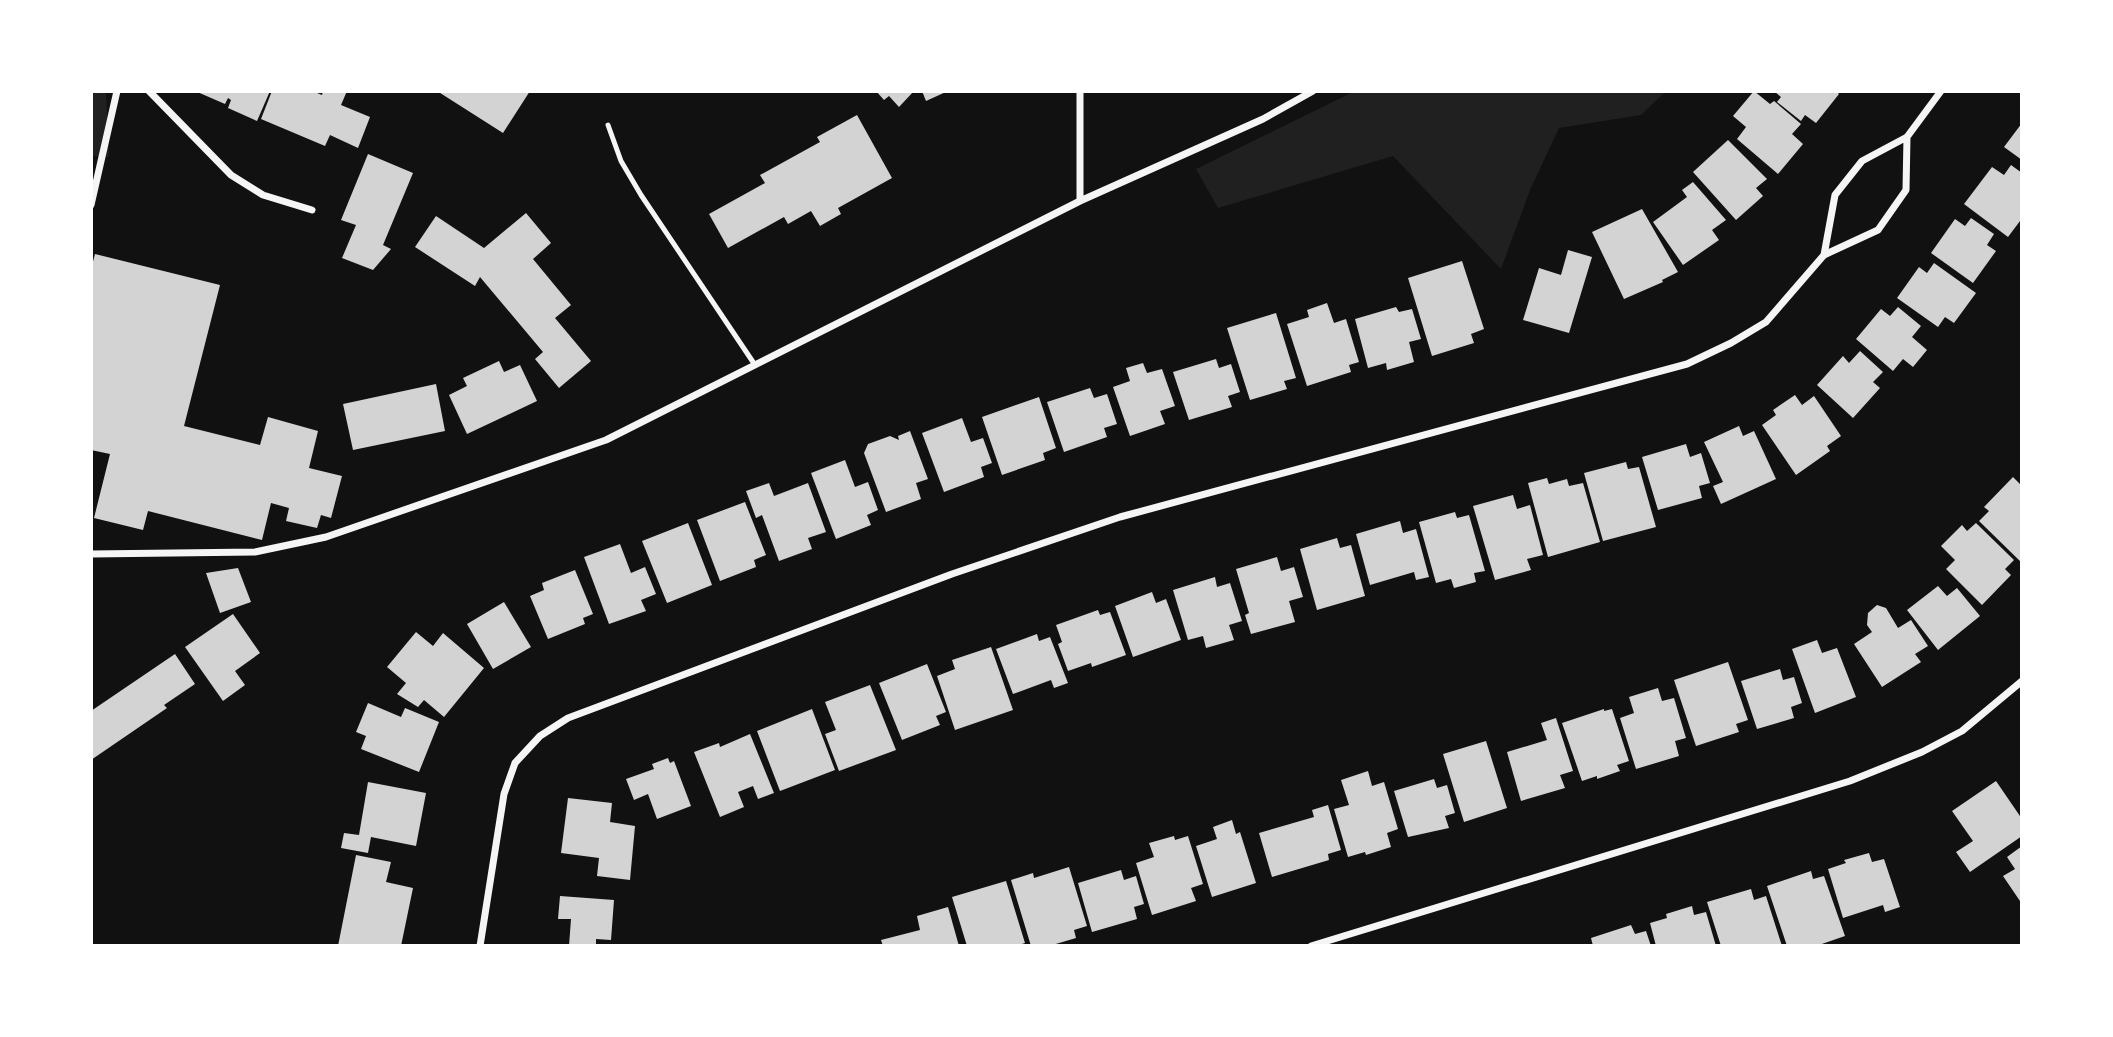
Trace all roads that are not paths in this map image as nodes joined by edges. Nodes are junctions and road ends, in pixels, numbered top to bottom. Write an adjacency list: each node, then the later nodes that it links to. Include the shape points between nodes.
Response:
1 (117, 91): 9 (street)
2 (149, 91): 10 (street, via 231,175 263,195)
3 (1080, 91): 8 (street)
4 (1313, 91): 8 (street, via 1263,119)
5 (1941, 91): 7 (street)
6 (608, 125): 12 (lane, via 621,161 641,195)
7 (1907, 138): 11 (street, via 1862,161 1835,195); 11 (street, via 1906,190 1878,230)
8 (1080, 201): 12 (street)
9 (91, 205)
10 (312, 210)
11 (1824, 255): 15 (street, via 1766,322 1687,364 1120,517 952,574 568,718 540,736 515,763 504,794)
12 (755, 365): 13 (street, via 606,440 326,537 255,552)
13 (91, 554)
14 (2022, 681): 16 (street, via 1962,731 1850,781)
15 (480, 946)
16 (1311, 946)

